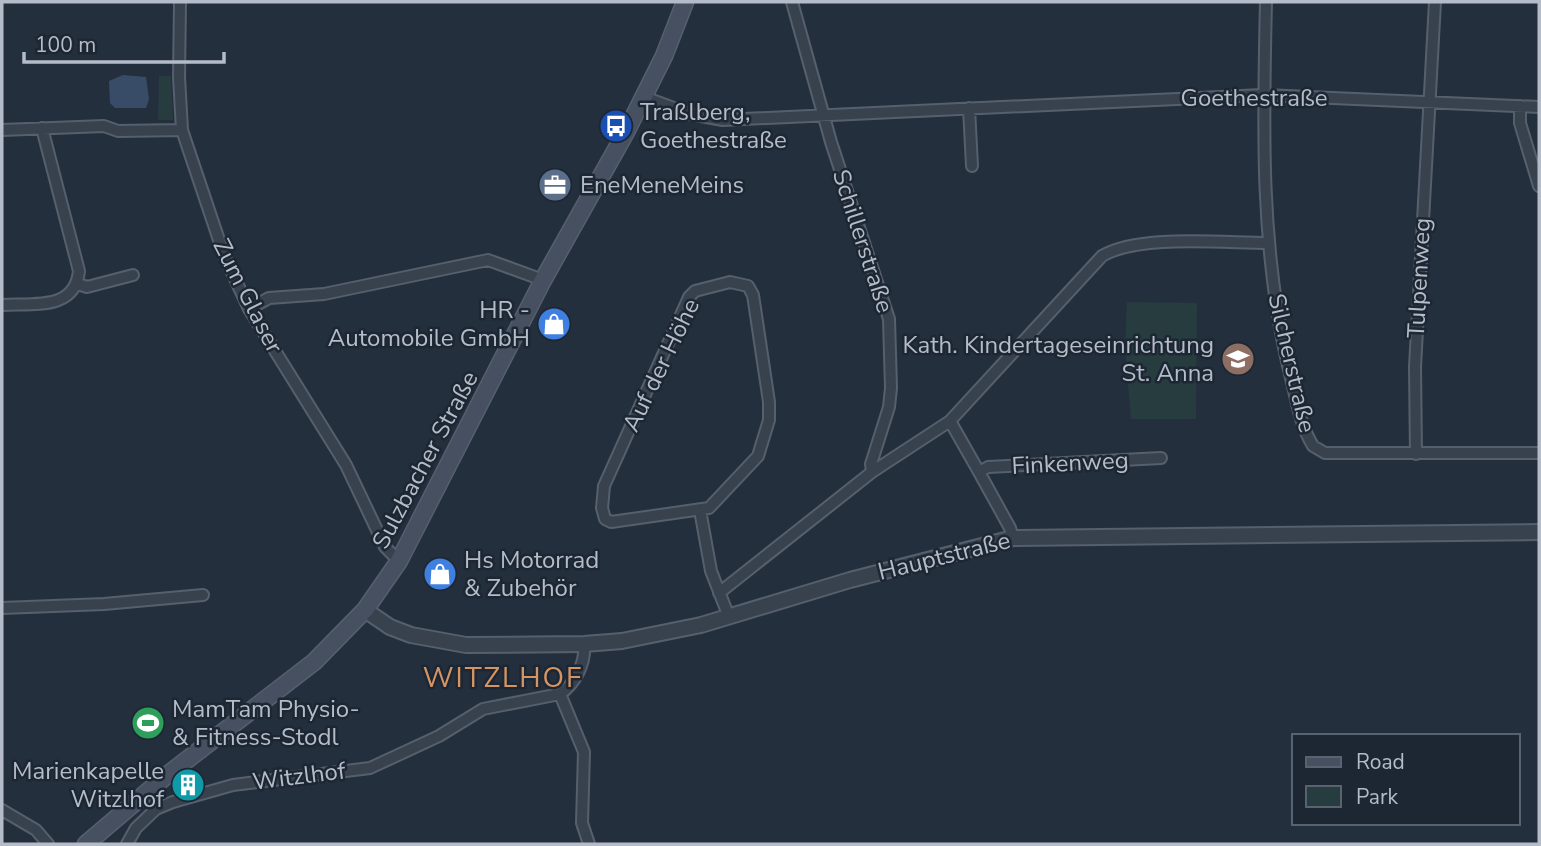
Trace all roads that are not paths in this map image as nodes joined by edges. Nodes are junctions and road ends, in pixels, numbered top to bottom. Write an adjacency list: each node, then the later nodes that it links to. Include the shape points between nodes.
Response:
1 (180, 2): 15 (street, Zum Glaser)
2 (685, 2): 7 (main road, Sulzbacher Straße)
3 (792, 2): 12 (street, Schillerstraße)
4 (1266, 2): 6 (street, Silcherstraße)
5 (1435, 2): 8 (street, Tulpenweg)
6 (1263, 94): 8 (street, Goethestraße); 11 (street, Goethestraße); 18 (street, Silcherstraße)
7 (644, 97): 12 (street, Goethestraße, via 723,120); 20 (main road, Sulzbacher Straße)
8 (1429, 102): 9 (street, Goethestraße); 26 (street, Tulpenweg, via 1415,367)
9 (1520, 106): 10 (street, Goethestraße); 17 (street, via 1520,122)
10 (1539, 107)
11 (969, 108): 12 (street, Goethestraße); 16 (street)
12 (824, 115): 28 (street, Schillerstraße, via 890,330 889,407)
13 (43, 128): 14 (street); 15 (street); 21 (street, via 79,271)
14 (2, 130)
15 (182, 130): 23 (street, Zum Glaser, via 215,231)
16 (972, 166)
17 (1539, 186)
18 (1268, 243): 24 (street, via 1150,243 1114,249 1102,256); 26 (street, Silcherstraße, via 1285,351 1303,425 1313,446 1325,453)
19 (133, 275): 21 (street, via 87,287)
20 (543, 281): 23 (street, via 488,260 324,294 269,298); 33 (main road, Sulzbacher Straße)
21 (78, 284): 22 (street, via 59,302)
22 (2, 305)
23 (249, 309): 33 (street, Zum Glaser, via 346,465 385,547)
24 (950, 421): 28 (street); 29 (street, Finkenweg)
25 (1539, 453): 26 (street, Silcherstraße)
26 (1416, 454)
27 (1161, 458): 29 (street, Finkenweg, via 988,467)
28 (872, 472): 34 (street)
29 (979, 472): 32 (street, Finkenweg)
30 (700, 510): 30 (street, Auf der Höhe, via 709,508 745,474 758,456 769,420 753,295 742,283 702,288 689,297 601,498 605,519 611,522); 34 (street)
31 (1539, 532): 32 (street, Hauptstraße)
32 (1013, 538): 38 (street, Hauptstraße)
33 (399, 561): 37 (main road, Sulzbacher Straße)
34 (719, 593): 38 (street)
35 (203, 595): 36 (street)
36 (2, 608)
37 (365, 610): 39 (street, Hauptstraße, via 411,635 466,645); 43 (main road, Sulzbacher Straße, via 314,662)
38 (729, 617): 39 (street, Hauptstraße, via 622,641)
39 (584, 644): 40 (street, via 577,674)
40 (560, 694): 44 (street, Witzlhof, via 484,709 370,768 233,785 173,802 156,809); 45 (street, via 584,752 582,823)
41 (2, 810): 42 (street, via 36,830)
42 (48, 844)
43 (86, 844)
44 (127, 844)
45 (589, 844)

